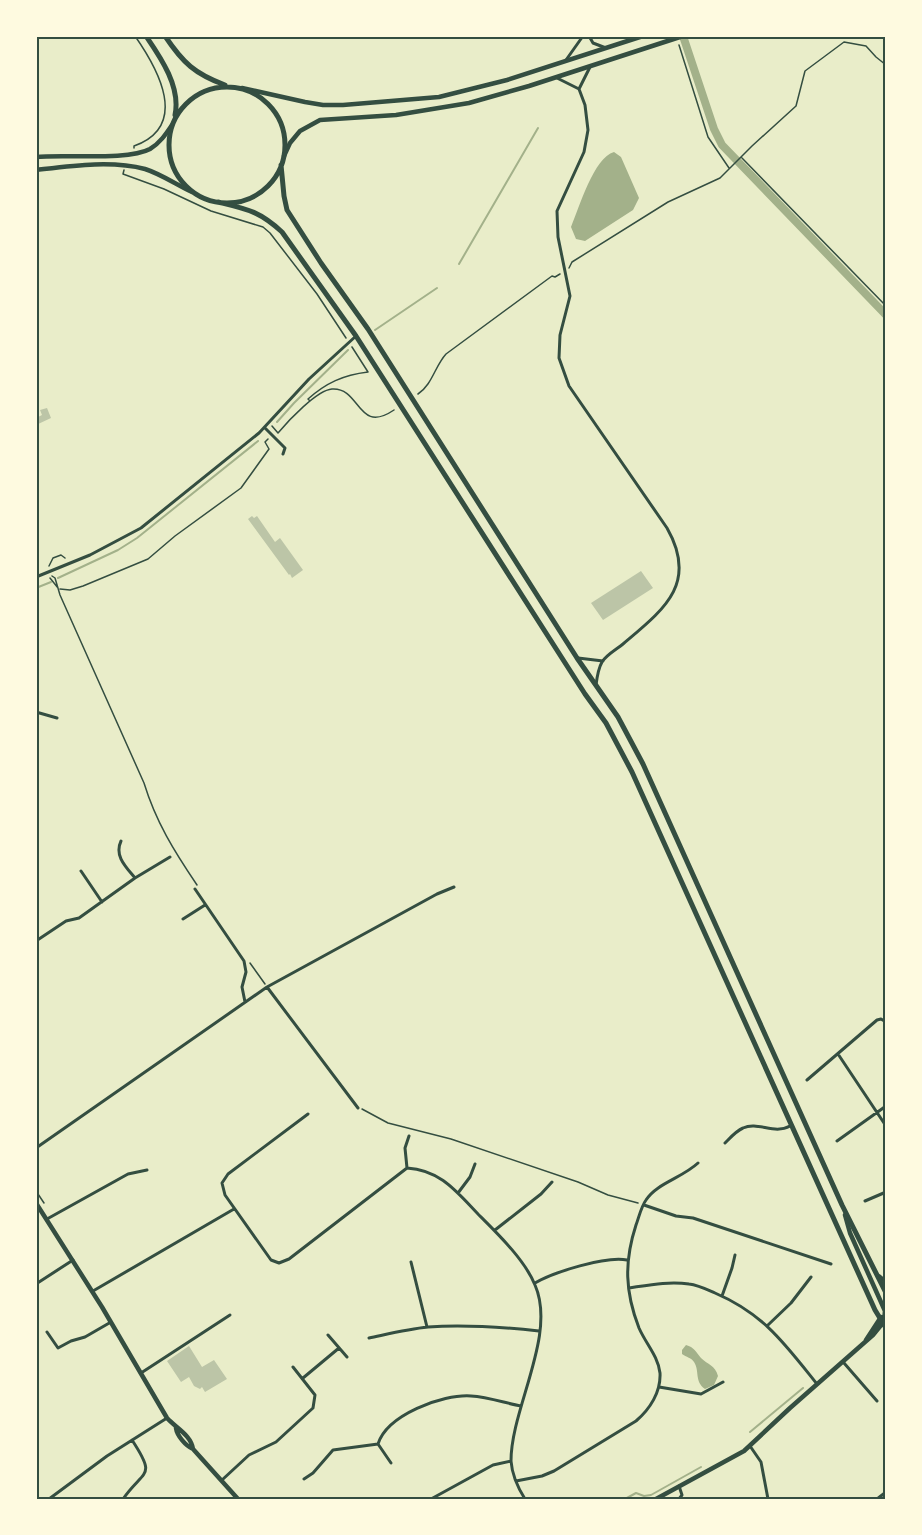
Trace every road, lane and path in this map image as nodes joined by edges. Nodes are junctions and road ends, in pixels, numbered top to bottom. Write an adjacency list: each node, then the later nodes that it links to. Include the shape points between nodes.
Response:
1 (135, 36): 18 (path, via 155,66 165,110 154,135)
2 (146, 36): 17 (highway, via 170,79 176,100)
3 (165, 36): 14 (highway, via 192,70)
4 (583, 36): 10 (street)
5 (589, 36): 9 (street, via 593,43)
6 (643, 36): 9 (main road)
7 (683, 36): 12 (main road)
8 (679, 43): 23 (path, via 708,136)
9 (606, 48): 10 (main road)
10 (566, 62): 15 (main road, via 439,97 343,105 305,102)
11 (886, 65): 21 (path, via 866,46 844,42 804,71 796,106)
12 (590, 67): 13 (main road); 16 (street)
13 (556, 78): 16 (street); 19 (main road, via 430,110 320,120 300,131)
14 (226, 85): 15 (highway); 17 (highway, via 196,96)
15 (242, 87): 19 (highway, via 273,110 284,135)
16 (579, 89): 48 (street, via 588,130 584,152 557,210 558,237 570,296 560,335 559,358 569,386 667,528 678,554 679,568 669,601)
17 (173, 122): 20 (main road, via 163,140 149,150 122,155); 26 (highway, via 169,153 174,170)
18 (134, 146)
19 (284, 156): 22 (highway)
20 (36, 157)
21 (741, 157): 23 (path); 30 (path)
22 (281, 165): 27 (highway, via 274,178 255,195 232,203); 47 (highway, via 287,210 368,329)
23 (730, 169): 28 (path, via 715,182 668,202 572,262)
24 (36, 170): 26 (main road, via 124,166 146,170)
25 (123, 174): 32 (path, via 211,211 263,227 317,294)
26 (192, 192): 27 (highway)
27 (218, 202): 31 (highway, via 253,211 282,232)
28 (569, 269)
29 (564, 272): 34 (path, via 552,276)
30 (886, 306)
31 (356, 336): 38 (street, via 309,379); 72 (highway, via 606,723 632,772)
32 (346, 338)
33 (352, 346): 35 (path, via 368,372 324,385 308,399)
34 (441, 359)
35 (310, 402): 36 (path, via 324,391 337,390 350,397); 39 (path)
36 (363, 412)
37 (272, 425): 39 (path)
38 (266, 429): 40 (street); 44 (street, via 141,528)
39 (278, 433): 40 (path)
40 (272, 435): 41 (street, via 285,448); 46 (path, via 265,442 269,448 240,488 148,559 83,586)
41 (283, 454)
42 (69, 560): 43 (path, via 61,555 53,558)
43 (45, 569)
44 (36, 577)
45 (55, 582): 45 (path, via 55,578 50,577 52,580); 46 (path)
46 (59, 589): 57 (path, via 144,783 153,813)
47 (577, 658): 48 (street); 49 (highway)
48 (603, 661): 49 (street)
49 (596, 687): 90 (highway, via 618,717 643,764)
50 (36, 712): 51 (street)
51 (57, 718)
52 (121, 841): 55 (street, via 120,856)
53 (170, 857): 55 (street)
54 (81, 871): 58 (street)
55 (135, 878): 58 (street)
56 (454, 887): 63 (street)
57 (197, 888): 59 (street)
58 (102, 902): 61 (street)
59 (205, 905): 60 (street); 64 (street, via 244,961 242,987)
60 (183, 919)
61 (36, 941)
62 (249, 962): 63 (path)
63 (267, 987): 64 (street); 69 (street)
64 (246, 1002): 77 (street)
65 (886, 1022): 66 (street, via 877,1020)
66 (838, 1054): 67 (street); 70 (street)
67 (807, 1080)
68 (886, 1106): 70 (street)
69 (358, 1108): 89 (path, via 388,1123 452,1139 608,1195)
70 (877, 1112): 73 (street); 75 (street)
71 (308, 1114): 91 (street, via 225,1176 223,1192)
72 (792, 1125): 76 (street, via 784,1129 752,1125); 111 (highway)
73 (886, 1126)
74 (410, 1136): 80 (street, via 405,1148)
75 (837, 1141)
76 (724, 1143)
77 (36, 1148)
78 (698, 1163): 89 (street, via 657,1189)
79 (474, 1164): 85 (street, via 471,1177)
80 (407, 1168): 85 (street, via 433,1173); 91 (street, via 283,1262 267,1257)
81 (147, 1170): 92 (street, via 128,1173)
82 (552, 1182): 93 (street)
83 (36, 1191): 88 (path)
84 (886, 1192): 86 (street)
85 (458, 1193): 93 (street)
86 (865, 1201)
87 (36, 1203): 92 (main road)
88 (43, 1203)
89 (644, 1204): 96 (street); 98 (street)
90 (842, 1205): 99 (highway); 108 (main road, via 850,1233)
91 (234, 1209): 105 (street)
92 (47, 1219): 95 (main road)
93 (495, 1230): 102 (street)
94 (735, 1255): 107 (street)
95 (73, 1260): 103 (street); 105 (main road)
96 (627, 1260): 102 (street, via 609,1260); 104 (street)
97 (411, 1262): 113 (street)
98 (831, 1264)
99 (873, 1269): 101 (street); 106 (highway)
100 (811, 1277): 112 (street)
101 (886, 1282)
102 (535, 1283): 114 (street)
103 (36, 1284)
104 (629, 1288): 107 (street, via 688,1284); 126 (street, via 640,1329 658,1363)
105 (92, 1292): 110 (main road)
106 (886, 1293)
107 (722, 1296): 112 (street)
108 (886, 1311): 111 (main road)
109 (230, 1315): 122 (street)
110 (111, 1322): 115 (street, via 58,1348); 122 (main road)
111 (884, 1322): 120 (main road, via 868,1334 865,1343)
112 (768, 1325): 125 (street)
113 (427, 1328): 114 (street, via 493,1326); 117 (street)
114 (539, 1331): 128 (street)
115 (47, 1332)
116 (328, 1335): 118 (street)
117 (369, 1338)
118 (339, 1348): 119 (street); 123 (street)
119 (347, 1357)
120 (844, 1363): 125 (main road); 127 (street)
121 (293, 1368): 123 (street)
122 (141, 1373): 129 (main road)
123 (303, 1378): 136 (street, via 315,1395 313,1408 276,1442 249,1455)
124 (723, 1382): 126 (street, via 701,1394)
125 (818, 1385): 132 (main road)
126 (659, 1387): 137 (street, via 646,1412 629,1426 554,1471)
127 (877, 1401)
128 (521, 1406): 131 (street, via 473,1396 446,1398 398,1419 382,1432); 133 (street)
129 (167, 1418): 130 (street); 136 (main road, via 181,1429)
130 (132, 1440): 140 (street); 141 (street, via 147,1470)
131 (378, 1444): 134 (street); 135 (street, via 333,1450)
132 (750, 1446): 138 (main road); 147 (street, via 761,1462)
133 (511, 1461): 137 (street); 143 (street, via 493,1465)
134 (391, 1463)
135 (304, 1479)
136 (221, 1481): 142 (main road)
137 (516, 1481): 144 (street)
138 (679, 1486): 145 (main road); 146 (street)
139 (886, 1492): 148 (street)
140 (49, 1499)
141 (123, 1499)
142 (238, 1499)
143 (431, 1499)
144 (525, 1499)
145 (656, 1499)
146 (679, 1499)
147 (768, 1499)
148 (877, 1499)

